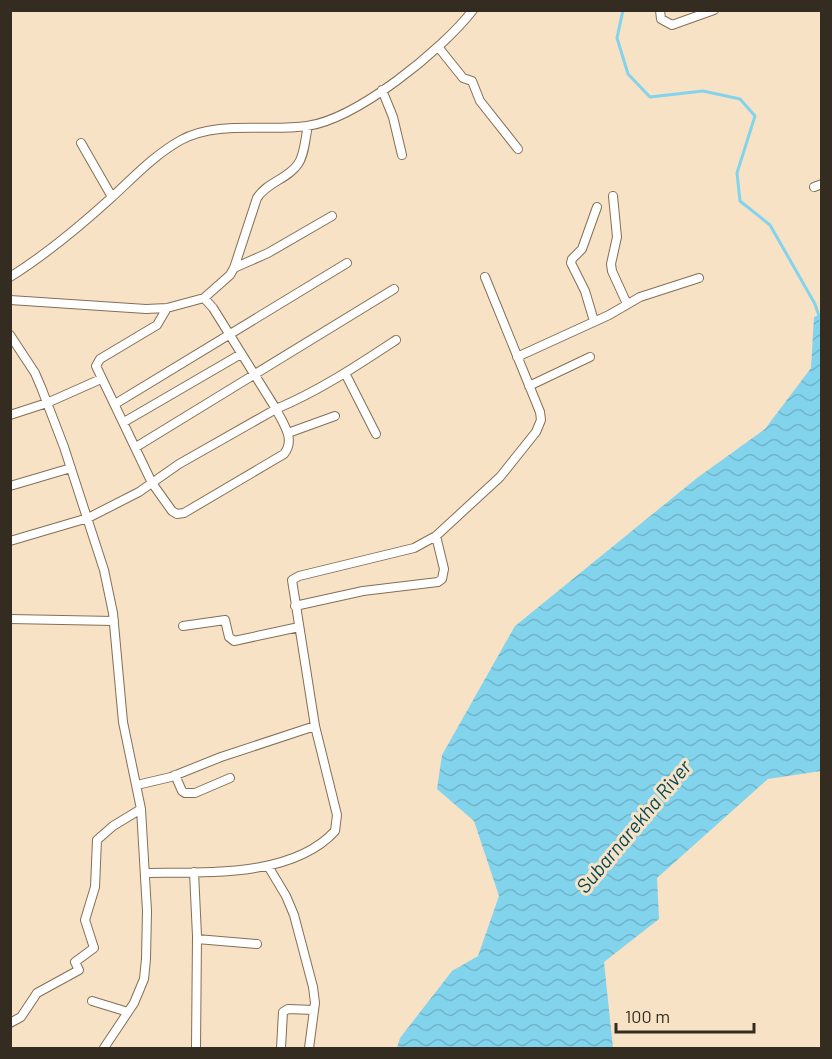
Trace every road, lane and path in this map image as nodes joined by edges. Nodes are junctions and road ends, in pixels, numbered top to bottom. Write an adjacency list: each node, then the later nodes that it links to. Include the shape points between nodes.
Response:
1 (473, 10): 4 (street)
2 (660, 10): 3 (street, via 661,19 672,25)
3 (714, 10)
4 (439, 48): 5 (street); 8 (street, via 463,78 472,81 484,107)
5 (382, 90): 6 (street, via 343,114); 9 (street)
6 (308, 126): 11 (street, via 195,134 157,157); 15 (street, via 297,165 257,198)
7 (81, 143): 11 (street)
8 (518, 148)
9 (402, 155)
10 (613, 196): 22 (street, via 617,237 611,264)
11 (112, 197): 16 (street, via 48,252)
12 (597, 207): 24 (street, via 582,249 571,263)
13 (333, 216): 15 (street)
14 (347, 263): 26 (street)
15 (234, 268): 20 (street)
16 (10, 277)
17 (485, 277): 29 (street)
18 (699, 278): 22 (street)
19 (394, 289): 32 (street)
20 (204, 298): 23 (street); 26 (street)
21 (10, 300): 23 (street)
22 (627, 304): 24 (street)
23 (167, 308): 33 (street, via 157,325 98,361 96,370)
24 (594, 321): 29 (street)
25 (10, 334): 35 (street, via 35,373)
26 (229, 334): 28 (street); 36 (street)
27 (396, 340): 31 (street)
28 (241, 354): 32 (street); 40 (street)
29 (518, 357): 34 (street)
30 (590, 357): 34 (street)
31 (345, 373): 37 (street); 42 (street)
32 (253, 374): 37 (street); 43 (street)
33 (102, 379): 35 (street); 36 (street)
34 (529, 386): 48 (street, via 540,412 536,432 489,489)
35 (47, 403): 38 (street); 44 (street)
36 (115, 404): 40 (street)
37 (276, 409): 41 (street); 45 (street)
38 (10, 415)
39 (335, 416): 41 (street)
40 (124, 422): 43 (street)
41 (288, 433): 45 (street, via 290,443 284,453 184,513 172,511)
42 (376, 434)
43 (136, 447): 45 (street)
44 (71, 468): 46 (street); 47 (street)
45 (152, 483): 47 (street)
46 (10, 486)
47 (88, 518): 49 (street); 52 (street)
48 (436, 536): 50 (street, via 414,548 294,578 291,584); 50 (street, via 444,569 438,582 363,591)
49 (10, 541)
50 (295, 606): 54 (street)
51 (10, 619): 52 (street)
52 (114, 621): 58 (street, via 123,722)
53 (183, 626): 54 (street, via 225,620 229,638 234,641)
54 (299, 627): 55 (street)
55 (315, 726): 56 (street); 60 (street, via 337,815 335,831 303,855)
56 (175, 775): 57 (street, via 182,791 190,794); 58 (street)
57 (230, 778)
58 (137, 785): 59 (street)
59 (141, 809): 62 (street); 68 (street, via 97,840 95,887 85,920 94,948 75,962 79,970 37,993 21,1017)
60 (268, 866): 61 (street); 66 (street, via 294,915 313,987)
61 (194, 872): 62 (street); 63 (street)
62 (146, 873): 67 (street, via 144,979)
63 (197, 939): 64 (street); 70 (street)
64 (258, 944)
65 (92, 1001): 67 (street)
66 (314, 1010): 71 (street, via 283,1012); 72 (street)
67 (128, 1012): 69 (street)
68 (10, 1023)
69 (104, 1048)
70 (196, 1048)
71 (281, 1048)
72 (309, 1048)

